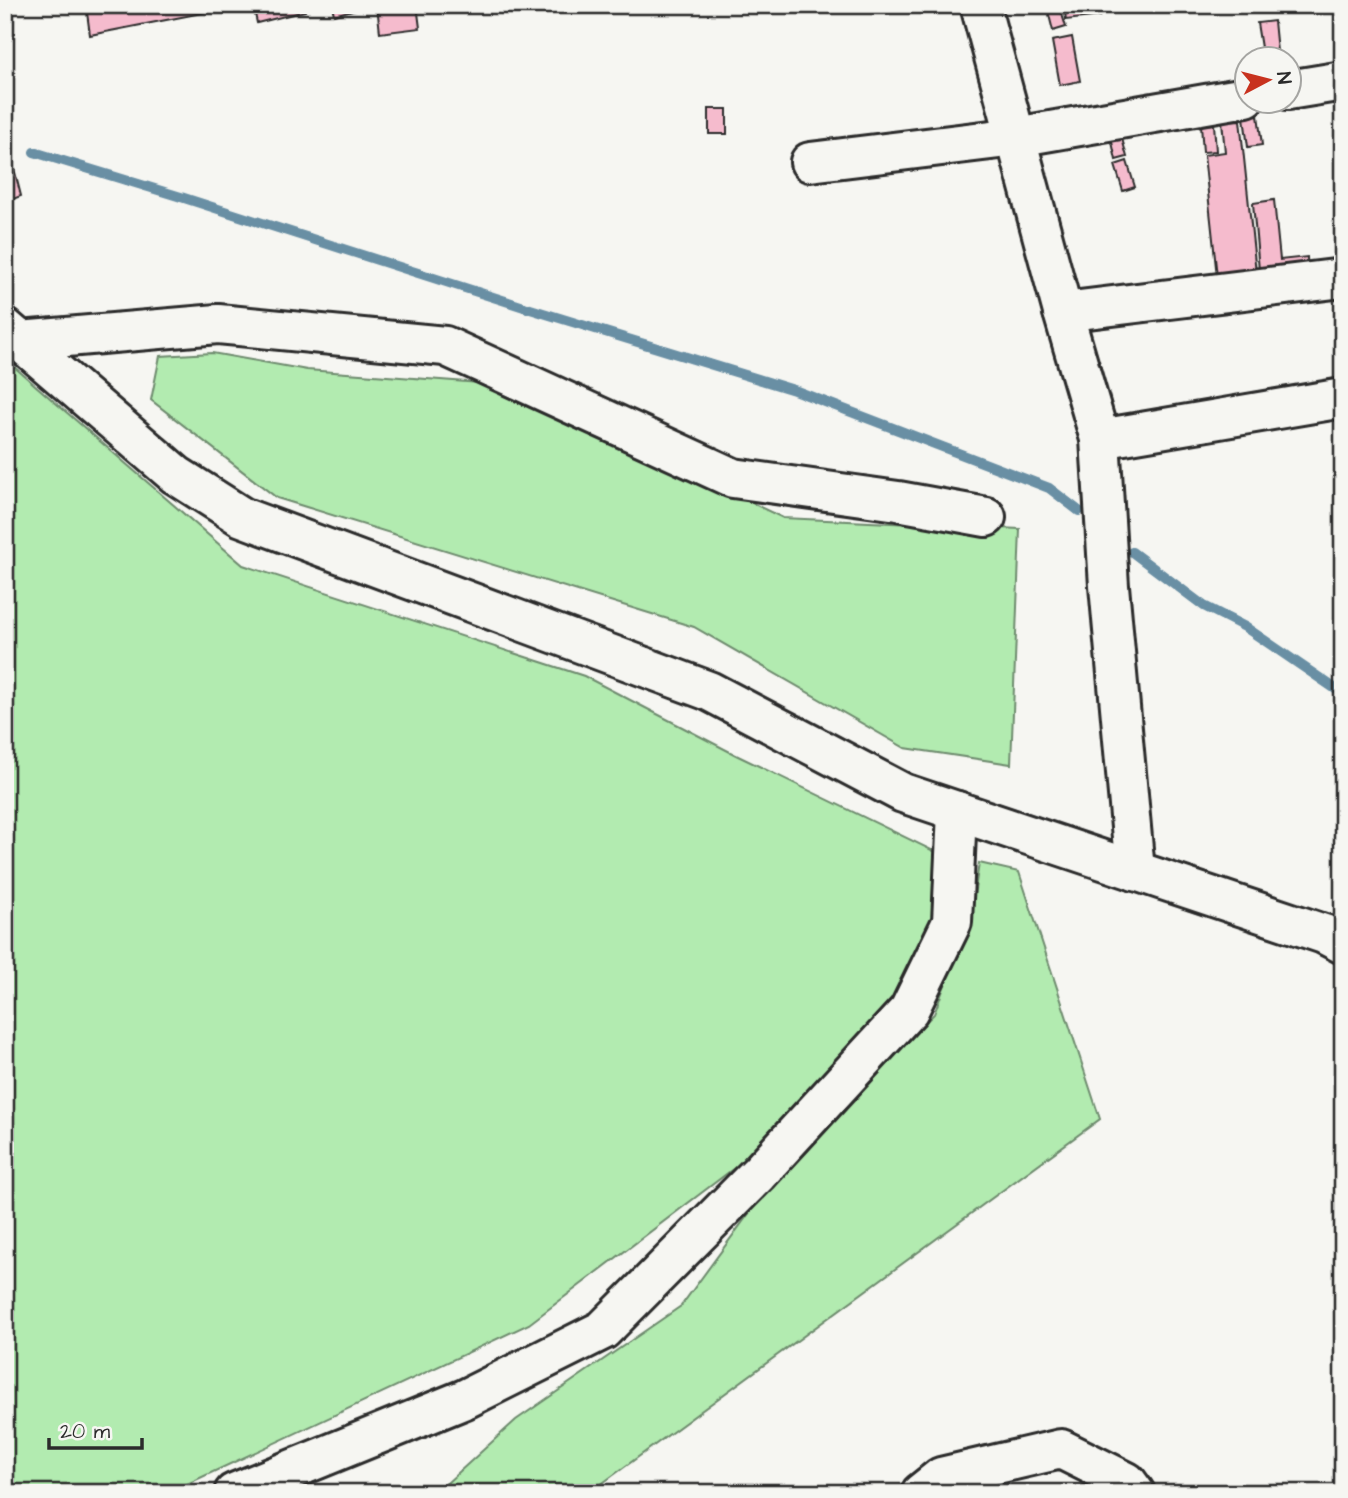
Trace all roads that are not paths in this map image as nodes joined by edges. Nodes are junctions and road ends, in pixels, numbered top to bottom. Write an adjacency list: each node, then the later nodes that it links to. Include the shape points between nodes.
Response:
1 (980, 5): 5 (street)
2 (1343, 81): 3 (street)
3 (1302, 88)
4 (1232, 100): 5 (street)
5 (1016, 137): 6 (street); 8 (street)
6 (810, 162)
7 (1343, 278): 8 (street)
8 (1063, 313): 11 (street)
9 (13, 334): 12 (street, via 218,324 445,346 733,478); 13 (street, via 176,475 242,517 709,691 903,793)
10 (1343, 398): 11 (street)
11 (1100, 439): 14 (street)
12 (986, 517)
13 (957, 811): 14 (street); 16 (street, via 952,922 909,1010 758,1174 603,1330 465,1399)
14 (1135, 871): 15 (street)
15 (1343, 944)
16 (234, 1493)
17 (921, 1493): 18 (street, via 941,1477 1061,1449 1127,1482)
18 (1135, 1493)

